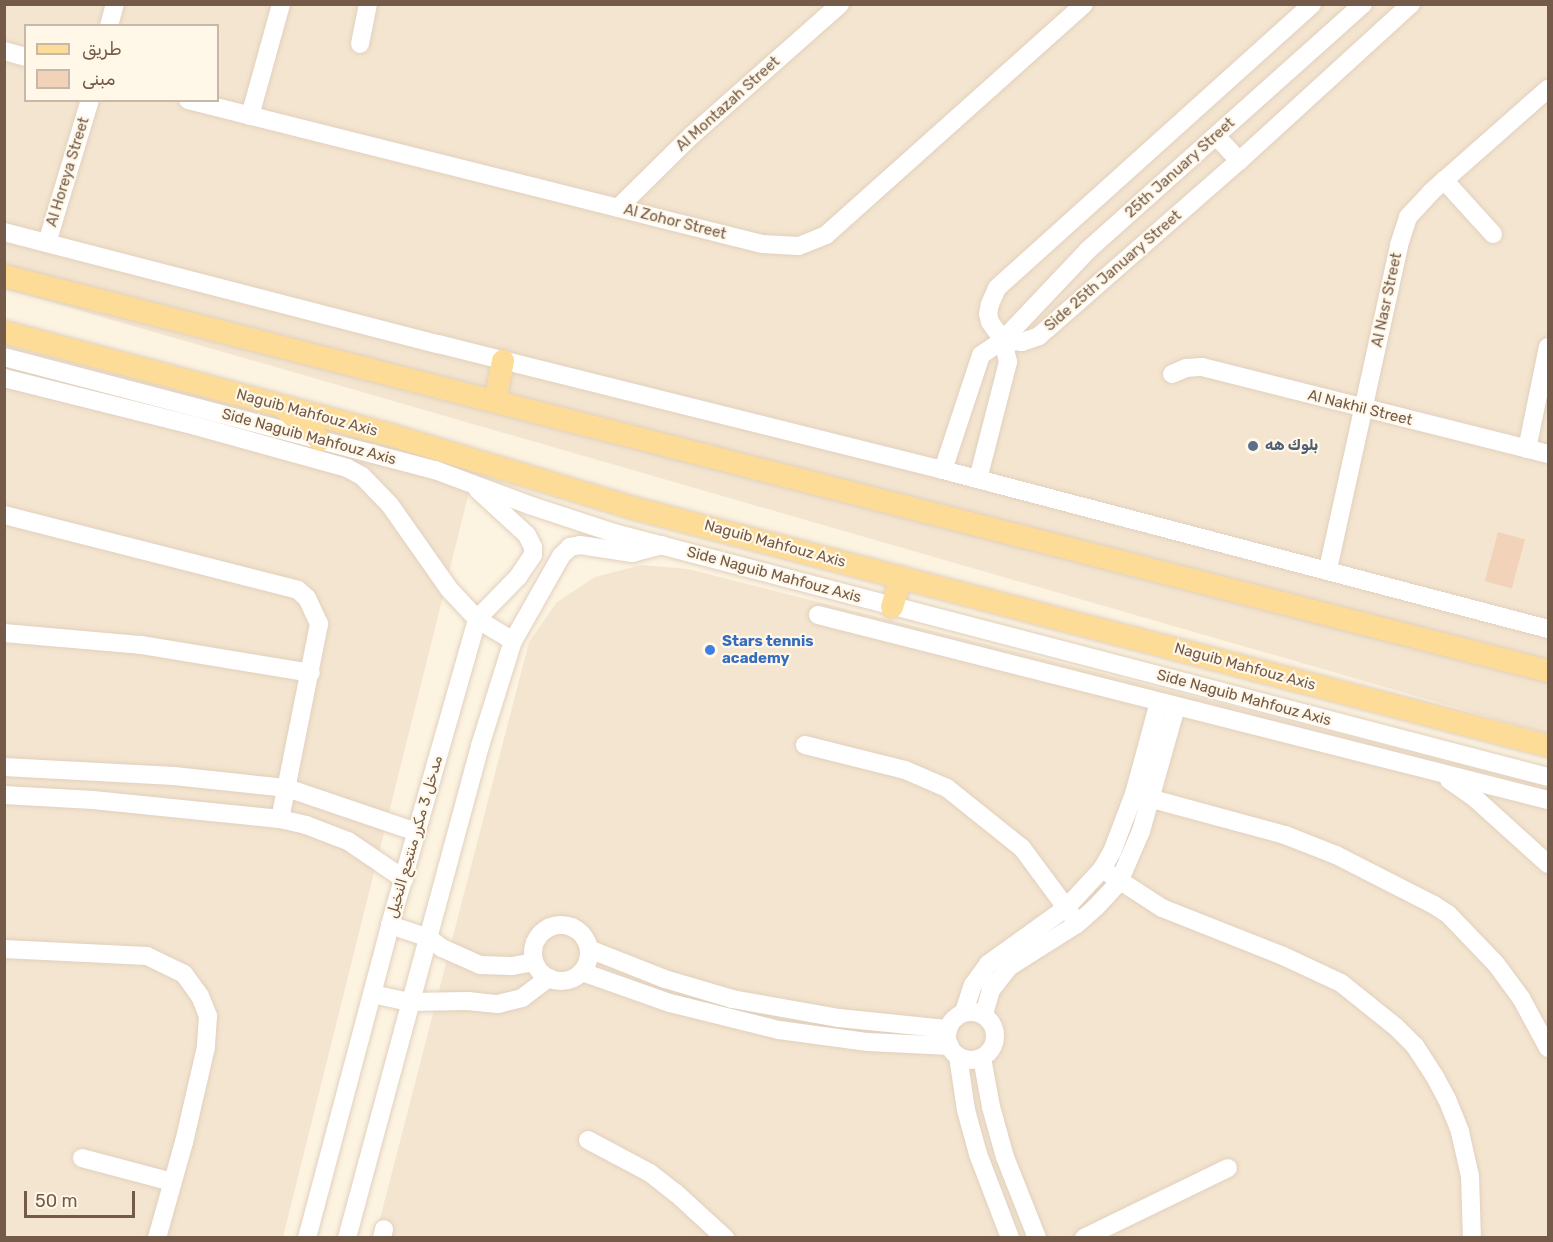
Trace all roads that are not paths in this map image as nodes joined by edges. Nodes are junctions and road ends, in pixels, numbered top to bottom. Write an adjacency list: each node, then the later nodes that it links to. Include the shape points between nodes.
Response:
1 (115, 4): 10 (street)
2 (280, 4): 19 (street)
3 (368, 4): 11 (street)
4 (840, 4): 23 (street, Al Montazah Street, via 691,136)
5 (1084, 4): 23 (street, Al Zohor Street, via 882,186 812,242 799,246 762,244)
6 (1312, 4): 29 (street, via 997,288 988,314)
7 (1363, 4): 9 (street, 25th January Street)
8 (1411, 4): 15 (street, Side 25th January Street)
9 (1342, 11): 14 (street, 25th January Street)
10 (110, 24)
11 (360, 44)
12 (4, 51): 13 (street)
13 (24, 56)
14 (1300, 61): 15 (street); 20 (street, 25th January Street)
15 (1322, 84): 21 (street, Side 25th January Street)
16 (1548, 89): 22 (street, Al Nasr Street)
17 (89, 102): 26 (street, Al Horeya Street)
18 (196, 102): 19 (street, Al Zohor Street)
19 (250, 116): 23 (street, Al Zohor Street)
20 (1216, 136): 21 (street); 29 (street, 25th January Street, via 1088,250)
21 (1239, 161): 29 (street, Side 25th January Street, via 1038,336 1022,342)
22 (1444, 180): 25 (street); 37 (street, Al Nasr Street, via 1408,217 1402,230)
23 (618, 208)
24 (4, 232): 26 (street)
25 (1493, 234)
26 (47, 243): 32 (street)
27 (4, 276): 35 (main road)
28 (4, 332): 36 (main road, Naguib Mahfouz Axis)
29 (1003, 340): 41 (street, 25th January Street, via 988,348 977,363); 42 (street, via 1008,362)
30 (1548, 347): 39 (street)
31 (4, 357): 38 (street, Side Naguib Mahfouz Axis)
32 (504, 361): 35 (main road); 41 (street)
33 (1172, 374): 37 (street, Al Nakhil Street, via 1202,367)
34 (4, 378): 50 (street, via 347,468 362,476 390,505 449,589)
35 (495, 401): 54 (main road)
36 (280, 405): 38 (main road); 47 (main road, Naguib Mahfouz Axis, via 633,508)
37 (1364, 409): 39 (street, Al Nakhil Street); 46 (street, Al Nasr Street)
38 (320, 440): 43 (street, Side Naguib Mahfouz Axis)
39 (1527, 449): 40 (street, Al Nakhil Street)
40 (1548, 454)
41 (943, 470): 42 (street)
42 (978, 478): 46 (street)
43 (468, 481): 45 (street, Side Naguib Mahfouz Axis, via 573,520); 50 (street, مدخل 3 مكرر منتجع النخيل, via 522,529 533,547 528,565)
44 (4, 515): 55 (street, via 298,590 311,603 319,624)
45 (662, 544): 48 (street, Side Naguib Mahfouz Axis); 53 (street, via 632,553 570,547 561,556)
46 (1328, 569): 51 (street)
47 (901, 577): 48 (main road); 59 (main road, Naguib Mahfouz Axis)
48 (892, 607): 62 (street, Side Naguib Mahfouz Axis)
49 (818, 615): 56 (street)
50 (477, 619): 53 (street); 68 (street, مدخل 3 مكرر منتجع النخيل)
51 (1548, 629)
52 (4, 633): 55 (street, via 142,645)
53 (513, 641): 76 (street, via 480,746)
54 (1548, 671)
55 (311, 674): 63 (street)
56 (1158, 702): 57 (street); 65 (street)
57 (1176, 707): 61 (street); 65 (street)
58 (805, 745): 73 (street, via 905,770 947,788 1022,848)
59 (1548, 746)
60 (4, 767): 63 (street, via 174,776)
61 (1439, 773): 66 (street); 69 (street, via 1476,799)
62 (1548, 777)
63 (287, 788): 67 (street); 68 (street)
64 (4, 795): 67 (street)
65 (1143, 796): 70 (street); 72 (street); 87 (street, via 1305,843 1441,910 1476,941 1511,982)
66 (1548, 800)
67 (280, 819): 71 (street, via 348,841)
68 (416, 832): 71 (street, مدخل 3 مكرر منتجع النخيل)
69 (1548, 864)
70 (1102, 869): 72 (street); 73 (street)
71 (404, 879): 75 (street, مدخل 3 مكرر منتجع النخيل)
72 (1119, 882): 74 (street); 101 (street, via 1184,918 1281,955 1341,984 1368,1002 1415,1046 1447,1098 1460,1132 1470,1176)
73 (1066, 908): 74 (street); 84 (street, via 988,964 973,986)
74 (1077, 924): 85 (street, via 1009,967 991,990)
75 (390, 926): 76 (street); 82 (street, مدخل 3 مكرر منتجع النخيل)
76 (429, 938): 79 (street, via 480,965); 83 (street)
77 (4, 949): 92 (street, via 147,956 184,974 200,996 208,1016 206,1047)
78 (589, 949): 79 (street, via 579,932 560,926 542,933 533,951); 80 (street); 86 (street, via 665,979 732,999)
79 (534, 962): 81 (street)
80 (582, 972): 81 (street, via 566,981); 86 (street, via 670,1003 778,1030 868,1042)
81 (549, 978): 83 (street, via 522,998 498,1004)
82 (372, 994): 83 (street); 94 (street, مدخل 3 مكرر منتجع النخيل)
83 (410, 1002): 95 (street)
84 (964, 1012): 85 (street); 86 (street, via 957,1016)
85 (984, 1014): 88 (street, via 996,1030 996,1041)
86 (952, 1044): 88 (street, via 966,1059); 97 (street, via 978,1154)
87 (1548, 1048)
88 (982, 1058): 99 (street, via 1005,1157)
89 (588, 1140): 96 (street, via 650,1173)
90 (82, 1158): 92 (street)
91 (1228, 1168): 100 (street)
92 (172, 1182): 93 (street)
93 (157, 1238)
94 (307, 1238)
95 (347, 1238)
96 (725, 1238)
97 (1010, 1238)
98 (1028, 1238): 99 (street)
99 (1035, 1238)
100 (1084, 1238)
101 (1472, 1238)

